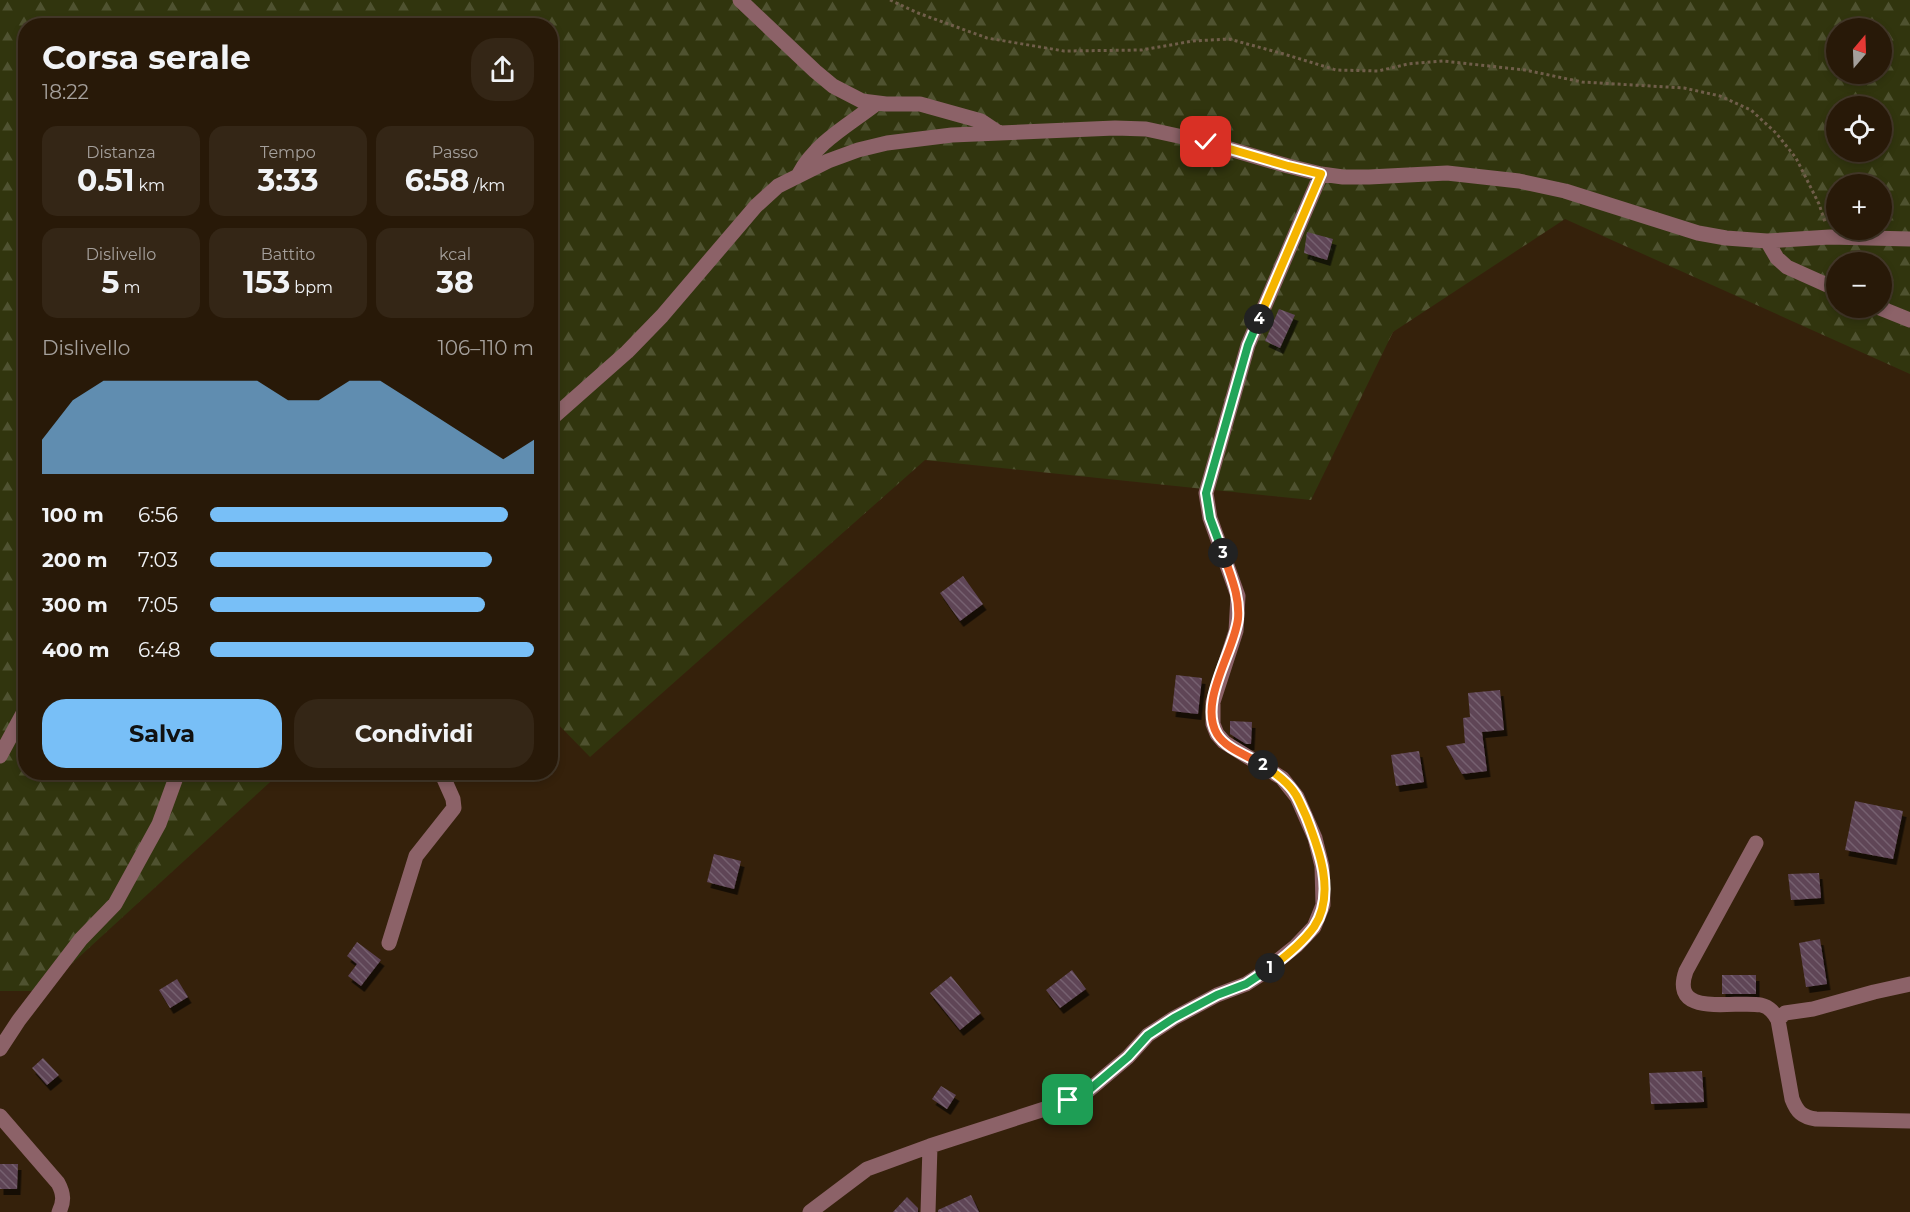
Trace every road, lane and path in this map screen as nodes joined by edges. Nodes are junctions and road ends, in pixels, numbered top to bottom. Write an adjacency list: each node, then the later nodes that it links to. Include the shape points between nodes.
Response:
1 (740, 0): 3 (street, via 833,86 862,101)
2 (890, 0): 7 (path, via 987,38 1064,51 1142,50 1228,39 1336,70 1378,71 1443,61 1525,70 1582,82 1684,88 1720,96 1751,110 1776,132 1796,158)
3 (877, 103): 4 (street, via 920,104 981,122); 5 (street, via 818,148)
4 (1000, 133): 5 (street, via 887,143 858,150); 6 (street, via 1146,129)
5 (799, 174): 15 (street, via 756,206 662,316)
6 (1321, 174): 11 (street, via 1369,177 1447,173 1519,180 1698,233); 27 (street, via 1248,345 1206,493 1210,518 1238,596 1236,631 1213,702 1213,724 1224,742 1282,778 1297,797 1322,866 1323,905 1318,918 1305,937 1275,964 1246,984 1217,995 1148,1035 1089,1090 1057,1105)
7 (1826, 225)
8 (1826, 237): 11 (street)
9 (1892, 239): 10 (street)
10 (1910, 239)
11 (1767, 240): 12 (street, via 1787,267)
12 (1826, 285)
13 (1892, 313): 14 (street)
14 (1910, 320)
15 (558, 413)
16 (18, 723): 17 (street)
17 (0, 756)
18 (175, 780): 24 (street, via 159,824 115,904 81,939)
19 (445, 780): 21 (street, via 454,808 416,856)
20 (1755, 843): 23 (street, via 1686,971 1683,990 1690,1000 1700,1004 1761,1005 1772,1010)
21 (389, 943)
22 (1910, 984): 23 (street, via 1785,1013)
23 (1778, 1020): 26 (street, via 1792,1099 1804,1117)
24 (0, 1049)
25 (0, 1116): 28 (street, via 58,1183 63,1197)
26 (1910, 1121)
27 (930, 1146): 29 (street, via 867,1169); 30 (street)
28 (59, 1212)
29 (810, 1212)
30 (928, 1212)

